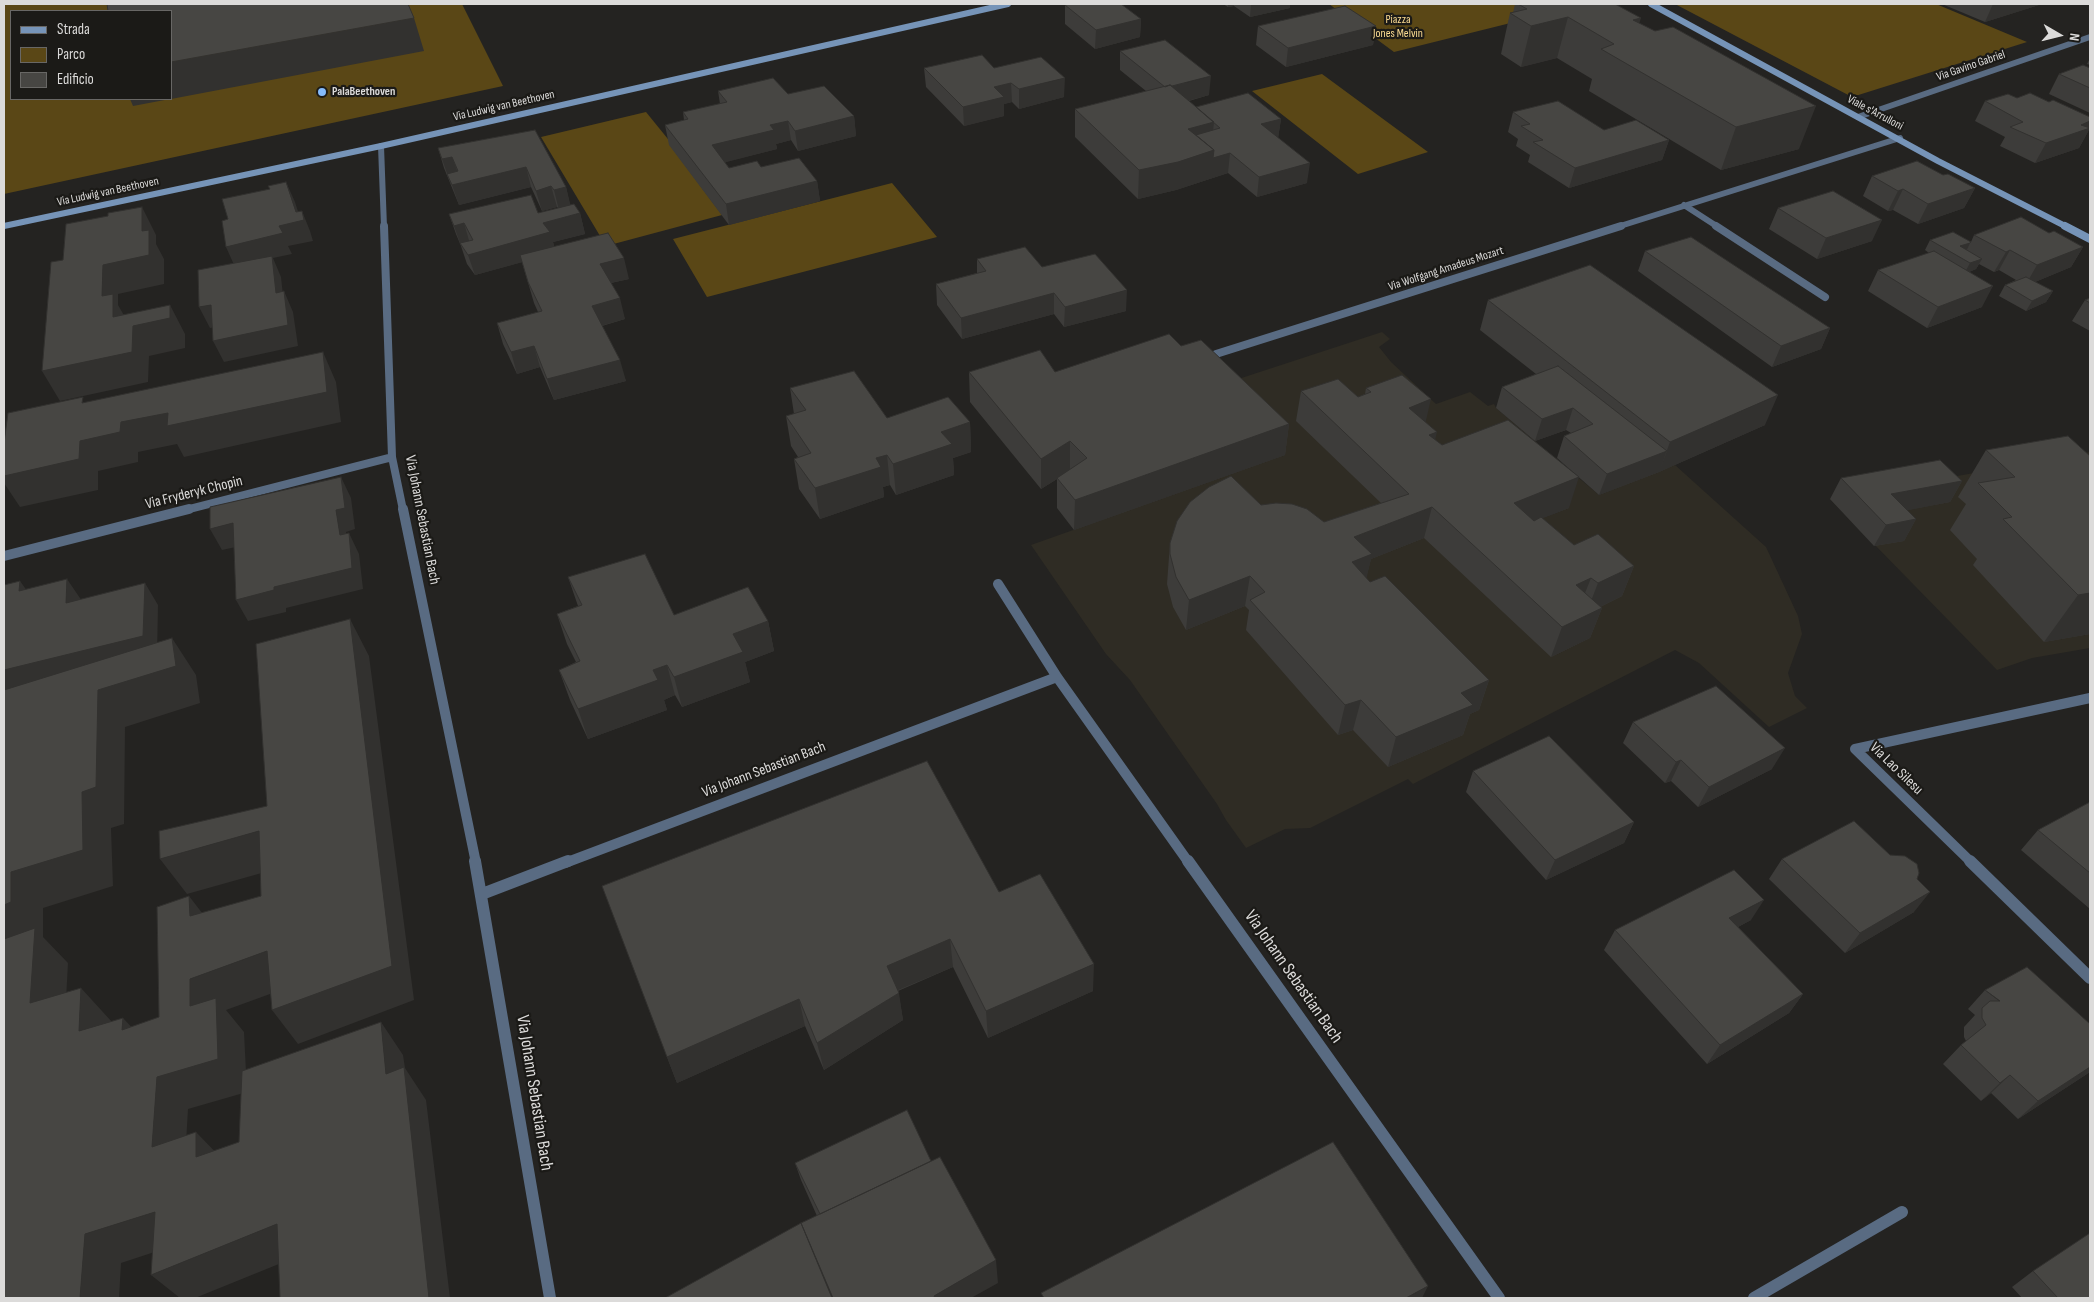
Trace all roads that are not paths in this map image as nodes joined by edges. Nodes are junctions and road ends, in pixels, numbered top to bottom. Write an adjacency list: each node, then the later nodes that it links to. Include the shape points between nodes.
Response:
1 (1008, 4): 6 (street, Via Ludwig van Beethoven)
2 (1651, 4): 4 (street, Viale s'Arrulloni)
3 (2090, 37): 4 (street, Via Gavino Gabriel)
4 (1858, 117): 5 (street, Viale s'Arrulloni)
5 (1900, 138): 7 (street, Via Wolfgang Amadeus Mozart); 9 (street, Viale s'Arrulloni)
6 (382, 146): 8 (street, Via Ludwig van Beethoven); 12 (street, Via Johann Sebastian Bach)
7 (1684, 206): 10 (street); 11 (street, Via Wolfgang Amadeus Mozart)
8 (4, 226)
9 (2090, 239)
10 (1825, 297)
11 (1216, 354)
12 (392, 457): 13 (street, Via Fryderyk Chopin); 17 (street, Via Johann Sebastian Bach)
13 (4, 556)
14 (998, 584): 15 (street, Via Johann Sebastian Bach)
15 (1057, 677): 17 (street, Via Johann Sebastian Bach); 21 (street, Via Johann Sebastian Bach)
16 (2090, 698): 18 (street, Via Lao Silesu, via 1855,750)
17 (482, 894): 20 (street, Via Johann Sebastian Bach)
18 (2090, 978)
19 (1902, 1212): 22 (street)
20 (550, 1298)
21 (1498, 1298)
22 (1754, 1298)

